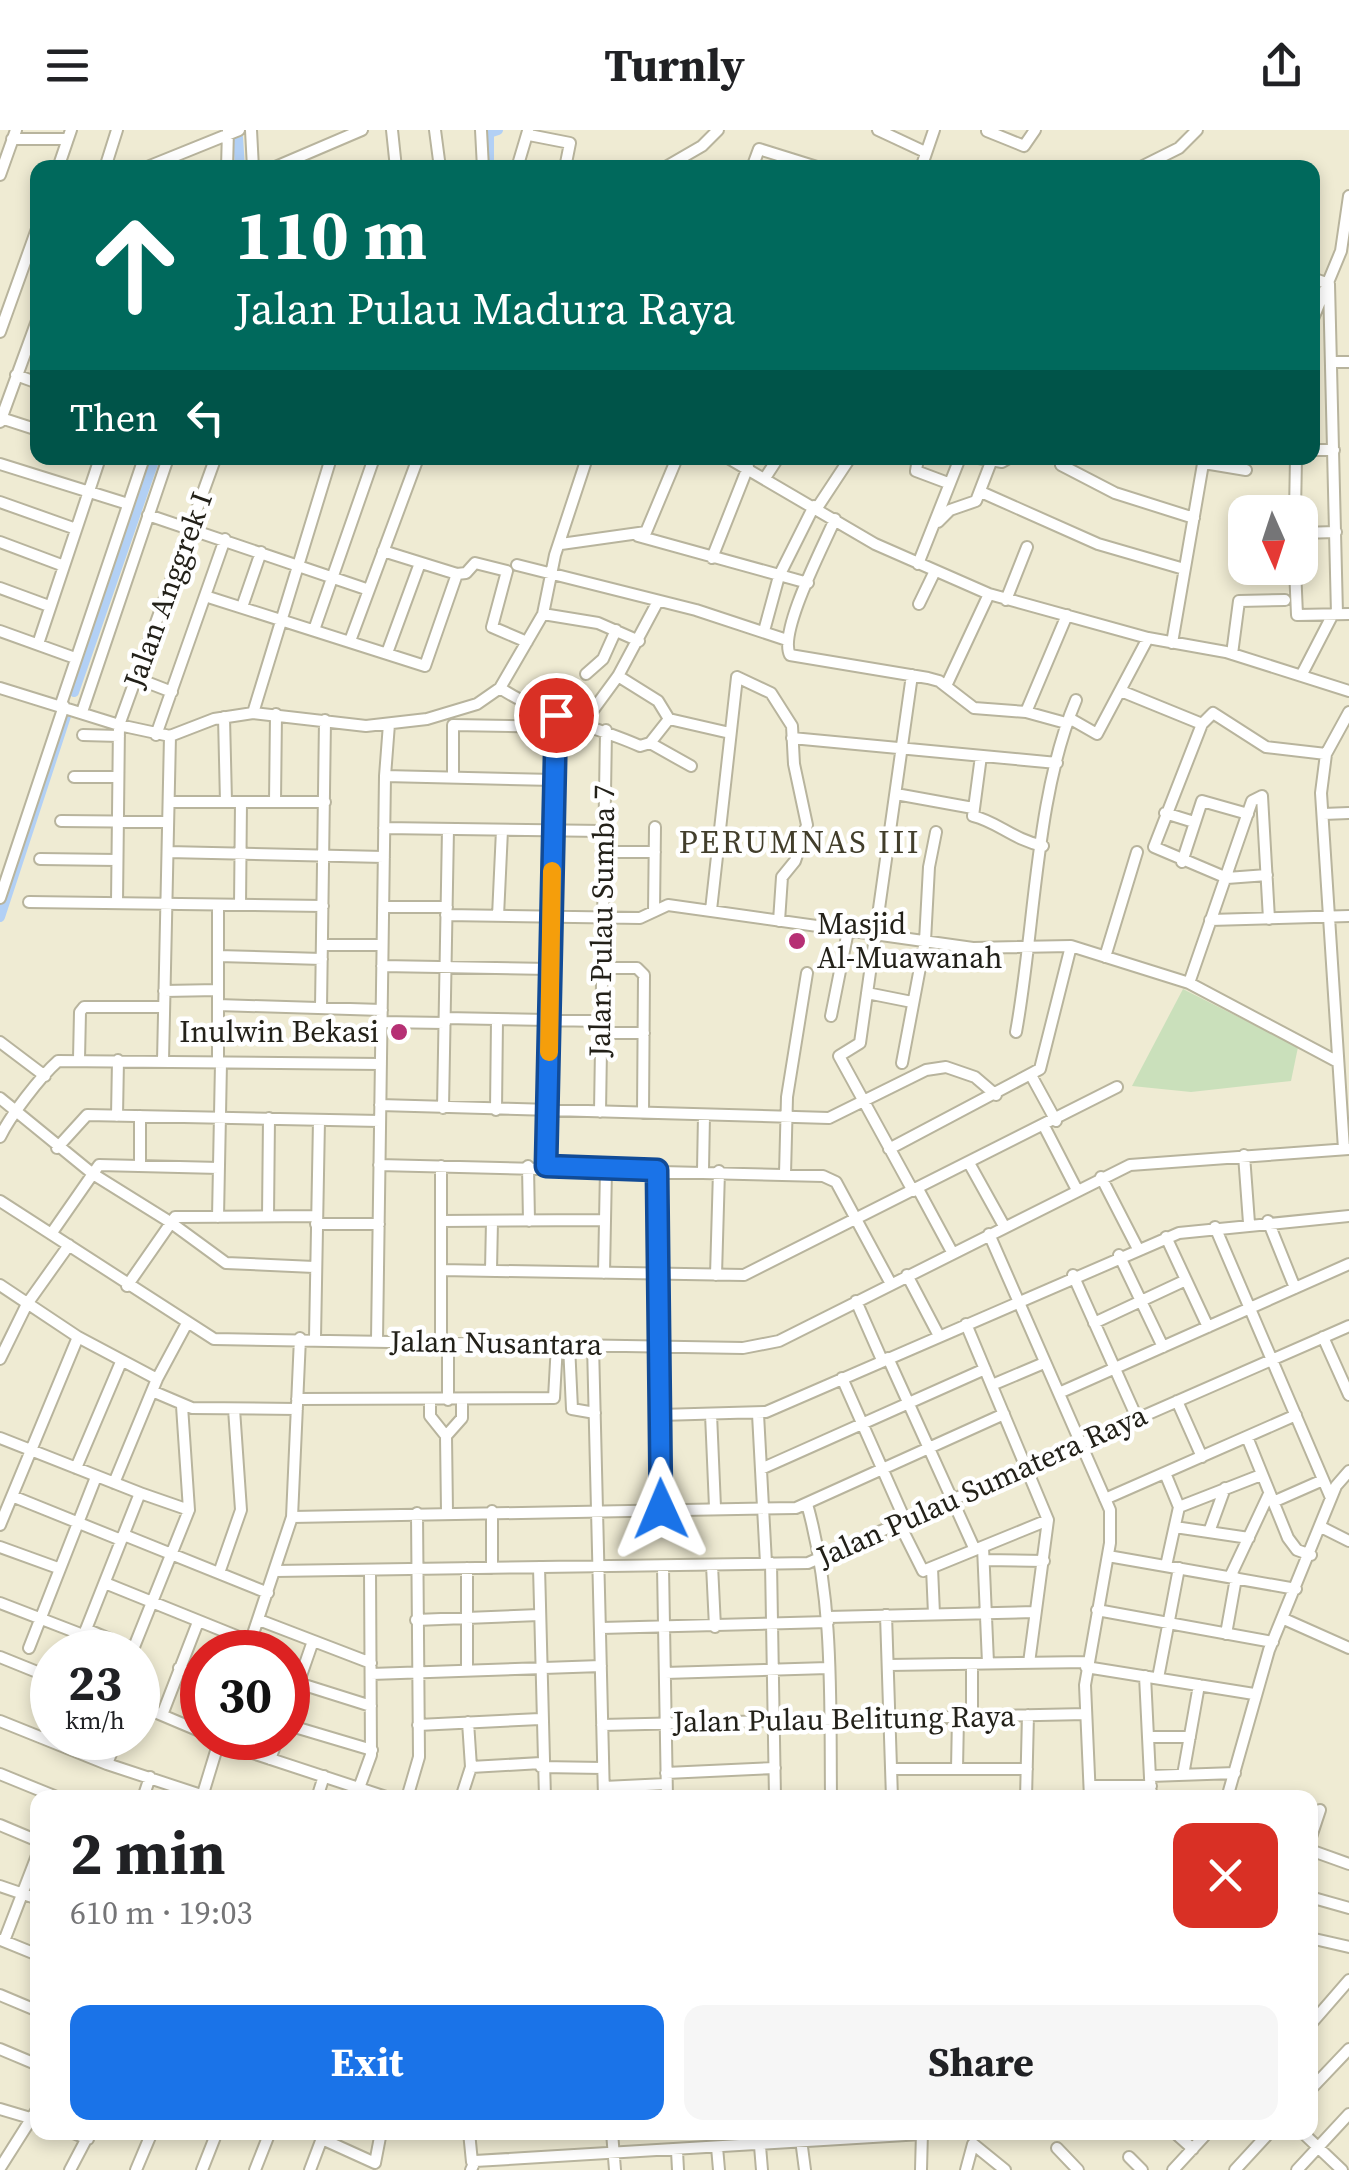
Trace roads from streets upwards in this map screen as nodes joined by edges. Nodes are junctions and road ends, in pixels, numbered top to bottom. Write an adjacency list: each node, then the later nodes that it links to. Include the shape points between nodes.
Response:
1 (251, 130): 22 (street)
2 (362, 130): 23 (street)
3 (392, 130): 24 (street)
4 (435, 130): 25 (street)
5 (481, 130): 26 (street)
6 (718, 130): 29 (street)
7 (878, 130): 17 (street)
8 (934, 130): 17 (street)
9 (986, 130): 10 (street, via 1024,146)
10 (1035, 130)
11 (1197, 130): 33 (street)
12 (118, 131): 19 (street)
13 (232, 132): 20 (street); 21 (street)
14 (528, 132): 27 (street); 28 (street, via 570,142)
15 (69, 134): 16 (street); 18 (street)
16 (14, 135): 34 (street)
17 (924, 151): 32 (street)
18 (61, 160)
19 (108, 160)
20 (164, 160)
21 (229, 160)
22 (253, 160)
23 (292, 160)
24 (395, 160)
25 (439, 160)
26 (483, 160)
27 (519, 160)
28 (567, 160)
29 (678, 160)
30 (755, 160): 31 (street, via 759,150)
31 (806, 160)
32 (922, 160)
33 (1155, 160)
34 (0, 174)
35 (1349, 196): 38 (street)
36 (30, 247): 40 (street)
37 (1320, 281): 38 (street)
38 (1329, 284): 39 (street); 42 (street)
39 (1320, 304)
40 (1, 324)
41 (30, 346): 44 (street)
42 (1331, 362): 43 (street); 49 (street)
43 (1349, 362)
44 (16, 375): 45 (street); 46 (street)
45 (30, 380)
46 (1, 420): 48 (street)
47 (1349, 427): 49 (street)
48 (30, 428)
49 (1333, 428): 51 (street)
50 (1320, 450): 51 (street)
51 (1334, 450): 79 (street)
52 (0, 464): 76 (street)
53 (98, 465): 76 (street)
54 (142, 465): 82 (street)
55 (166, 465): 84 (street)
56 (213, 465): 88 (street, Jalan Anggrek I)
57 (330, 465): 101 (street)
58 (372, 465): 109 (street)
59 (415, 465): 97 (street)
60 (585, 465): 95 (street)
61 (673, 465): 92 (street, via 652,525)
62 (744, 465): 72 (street)
63 (773, 465): 74 (street)
64 (845, 465): 83 (street)
65 (917, 465): 75 (street, via 916,471)
66 (956, 465): 75 (street)
67 (990, 465): 77 (street)
68 (1061, 465): 85 (street, via 1114,493)
69 (1203, 465): 85 (street)
70 (1225, 465): 73 (street)
71 (1296, 465): 78 (street)
72 (748, 467): 74 (street); 99 (street)
73 (1246, 470)
74 (765, 478): 83 (street)
75 (948, 482): 87 (street)
76 (88, 492): 82 (street); 89 (street)
77 (982, 492): 87 (street); 105 (street, via 1098,544)
78 (1295, 495)
79 (1335, 495): 80 (street); 91 (street)
80 (1349, 495)
81 (0, 502): 89 (street)
82 (128, 504): 140 (street)
83 (815, 507): 86 (street); 110 (street)
84 (148, 515): 88 (street); 153 (street)
85 (1194, 518): 105 (street)
86 (835, 520): 102 (street); 111 (street)
87 (935, 526): 102 (street)
88 (190, 528): 93 (street); 145 (street, Jalan Anggrek I)
89 (76, 529): 103 (street)
90 (1318, 532): 91 (street)
91 (1336, 532): 124 (street)
92 (638, 536): 95 (street); 99 (street)
93 (225, 540): 98 (street); 116 (street)
94 (0, 542): 103 (street)
95 (561, 544): 108 (street)
96 (1026, 547): 117 (street)
97 (383, 551): 100 (street); 114 (street)
98 (261, 552): 101 (street); 122 (street)
99 (712, 558): 110 (street)
100 (420, 563): 107 (street); 138 (street)
101 (298, 564): 109 (street); 126 (street)
102 (918, 564): 106 (street)
103 (64, 566): 121 (street)
104 (512, 568): 107 (street, via 475,563); 108 (street); 135 (street, via 492,627)
105 (1184, 569): 136 (street)
106 (934, 572): 115 (street); 120 (street)
107 (457, 574): 138 (street, via 428,665)
108 (550, 575): 119 (street); 123 (street)
109 (334, 576): 114 (street); 127 (street)
110 (779, 576): 111 (street); 130 (street)
111 (808, 583): 132 (street)
112 (1296, 585): 124 (street, via 1297,616)
113 (0, 588): 121 (street)
114 (369, 590): 134 (street)
115 (989, 594): 117 (street); 146 (street)
116 (205, 596): 122 (street); 150 (street)
117 (1006, 600): 125 (street)
118 (1286, 600): 139 (street, via 1240,601)
119 (657, 603): 130 (street); 133 (street)
120 (918, 604)
121 (49, 606): 137 (street)
122 (242, 607): 126 (street)
123 (543, 614): 128 (street); 135 (street)
124 (1340, 614): 142 (street)
125 (1067, 615): 131 (street); 154 (street)
126 (279, 619): 127 (street); 156 (street)
127 (314, 630): 134 (street)
128 (616, 630): 133 (street); 141 (street, via 603,659)
129 (0, 631): 137 (street)
130 (764, 631): 132 (street)
131 (1148, 638): 136 (street); 149 (street)
132 (787, 640): 143 (street, via 787,652 795,657)
133 (639, 641): 144 (street)
134 (350, 642): 138 (street)
135 (527, 642): 148 (street)
136 (1172, 642): 139 (street)
137 (38, 644): 140 (street)
138 (387, 653)
139 (1232, 654): 142 (street)
140 (75, 658): 153 (street)
141 (586, 674)
142 (1302, 674): 151 (street)
143 (912, 675): 146 (street); 174 (street)
144 (618, 676): 159 (street, via 658,701); 163 (street)
145 (136, 678): 150 (street); 167 (street, Jalan Anggrek I)
146 (946, 686): 154 (street, via 974,708)
147 (0, 688): 153 (street)
148 (500, 688): 162 (street); 164 (street, via 459,710)
149 (1121, 691): 161 (street, via 1098,734); 165 (street)
150 (172, 692): 169 (street)
151 (1349, 692)
152 (1076, 700): 161 (street)
153 (70, 708): 167 (street); 219 (street)
154 (1026, 712): 161 (street)
155 (1349, 712): 175 (street)
156 (254, 713): 157 (street); 158 (street)
157 (276, 714): 160 (street); 188 (street)
158 (224, 717): 171 (street); 186 (street)
159 (669, 719): 168 (street); 173 (street)
160 (325, 720): 164 (street); 189 (street)
161 (1067, 720): 177 (street)
162 (556, 721): 163 (street); 182 (street, via 453,725); 183 (street)
163 (585, 721): 166 (street)
164 (390, 724): 179 (street)
165 (1202, 724): 175 (street, via 1214,713 1266,747); 191 (street)
166 (606, 730): 173 (street, via 640,746); 204 (street, Jalan Pulau Sumba 7)
167 (119, 731): 169 (street); 170 (street); 181 (street, Jalan Anggrek I)
168 (730, 733): 172 (street, via 737,676 778,700); 227 (street)
169 (156, 735): 171 (street)
170 (83, 736)
171 (170, 736): 185 (street)
172 (792, 738): 174 (street); 237 (street, via 807,824 796,861 782,877)
173 (650, 743): 178 (street)
174 (903, 750): 176 (street); 184 (street)
175 (1326, 754): 194 (street)
176 (981, 756): 177 (street); 190 (street)
177 (1057, 764): 206 (street)
178 (691, 766)
179 (385, 776): 182 (street); 200 (street)
180 (74, 777): 181 (street)
181 (118, 777): 196 (street, Jalan Anggrek I)
182 (453, 778): 183 (street)
183 (554, 780): 203 (street)
184 (896, 794): 190 (street); 239 (street)
185 (169, 802): 186 (street); 197 (street)
186 (226, 802): 187 (street)
187 (240, 802): 188 (street); 211 (street)
188 (275, 802): 189 (street)
189 (325, 802): 212 (street)
190 (974, 808): 206 (street, via 974,817 992,820 1013,839)
191 (1165, 812): 198 (street); 216 (street, via 1154,846)
192 (1349, 813): 194 (street)
193 (1248, 814): 198 (street, via 1202,801); 217 (street, via 1252,801 1264,798); 218 (street)
194 (1323, 814): 234 (street)
195 (60, 821): 196 (street)
196 (118, 822): 197 (street); 215 (street, Jalan Anggrek I)
197 (168, 822): 207 (street)
198 (1194, 822): 216 (street)
199 (656, 827): 209 (street)
200 (384, 828): 201 (street); 213 (street)
201 (448, 829): 202 (street); 228 (street)
202 (502, 830): 203 (street); 230 (street)
203 (552, 831): 204 (street); 232 (street)
204 (603, 831): 208 (street, Jalan Pulau Sumba 7)
205 (936, 832): 240 (street)
206 (1042, 846): 244 (street)
207 (168, 852): 211 (street); 222 (street)
208 (602, 852): 209 (street); 233 (street, Jalan Pulau Sumba 7)
209 (655, 852): 229 (street)
210 (1137, 852): 246 (street)
211 (240, 854): 212 (street); 223 (street)
212 (324, 855): 213 (street); 225 (street)
213 (384, 856): 226 (street)
214 (40, 858): 215 (street)
215 (118, 860): 221 (street, Jalan Anggrek I)
216 (1182, 862): 218 (street)
217 (1267, 875): 218 (street); 235 (street)
218 (1227, 878): 236 (street)
219 (0, 898)
220 (29, 902): 221 (street)
221 (116, 903): 222 (street)
222 (166, 904): 224 (street); 254 (street)
223 (240, 905): 224 (street); 225 (street)
224 (218, 906): 245 (street)
225 (323, 906): 241 (street)
226 (383, 907): 228 (street); 242 (street)
227 (711, 910): 229 (street, via 668,905); 237 (street)
228 (446, 911): 230 (street); 249 (street)
229 (654, 911): 233 (street, via 646,918)
230 (498, 916): 232 (street)
231 (1349, 916): 234 (street)
232 (551, 917): 233 (street); 251 (street)
233 (601, 917): 250 (street, Jalan Pulau Sumba 7)
234 (1329, 917): 235 (street); 264 (street)
235 (1269, 919): 236 (street)
236 (1210, 920): 253 (street)
237 (778, 921): 238 (street)
238 (848, 931): 239 (street); 262 (street)
239 (876, 935): 240 (street); 256 (street)
240 (925, 941): 244 (street); 257 (street)
241 (322, 945): 242 (street); 247 (street)
242 (382, 945): 248 (street)
243 (1071, 946): 244 (street); 246 (street); 280 (street, via 1043,1062)
244 (1031, 948): 269 (street)
245 (218, 956): 247 (street); 255 (street)
246 (1106, 956): 253 (street)
247 (322, 959): 260 (street)
248 (382, 966): 249 (street); 261 (street)
249 (445, 968): 251 (street); 266 (street)
250 (600, 968): 268 (street, Jalan Pulau Sumba 7); 270 (street, via 642,971)
251 (550, 970): 267 (street)
252 (807, 973): 296 (street)
253 (1189, 982): 278 (street)
254 (164, 990): 255 (street); 259 (street)
255 (218, 990): 258 (street)
256 (867, 993): 257 (street); 285 (street, via 860,1042 840,1056)
257 (912, 1002): 276 (street)
258 (218, 1005): 260 (street); 275 (street)
259 (164, 1007): 272 (street, via 84,1007); 274 (street)
260 (321, 1008): 261 (street)
261 (381, 1016): 266 (street); 277 (street)
262 (831, 1016)
263 (1349, 1016): 264 (street)
264 (1334, 1017): 278 (street)
265 (497, 1020): 266 (street); 267 (street); 288 (street)
266 (445, 1021): 287 (street)
267 (549, 1021): 268 (street); 289 (street)
268 (600, 1027): 270 (street); 290 (street, Jalan Pulau Sumba 7)
269 (1016, 1032)
270 (644, 1033): 291 (street)
271 (0, 1042): 279 (street)
272 (80, 1059): 273 (street); 279 (street, via 58,1061)
273 (118, 1060): 274 (street); 293 (street)
274 (163, 1060): 275 (street)
275 (220, 1063): 277 (street); 295 (street)
276 (902, 1063)
277 (381, 1064): 284 (street)
278 (1342, 1071): 305 (street)
279 (45, 1076): 286 (street)
280 (1032, 1077): 282 (street); 300 (street)
281 (1117, 1087): 300 (street)
282 (996, 1095): 285 (street, via 963,1072 934,1068); 304 (street)
283 (0, 1098): 286 (street)
284 (380, 1105): 287 (street); 299 (street)
285 (863, 1106): 296 (street, via 830,1118); 304 (street)
286 (14, 1108): 302 (street); 303 (street)
287 (444, 1108): 288 (street)
288 (496, 1110): 289 (street)
289 (548, 1111): 290 (street); 312 (street)
290 (600, 1112): 291 (street)
291 (643, 1113): 292 (street)
292 (704, 1114): 296 (street); 316 (street)
293 (117, 1116): 294 (street); 303 (street, via 82,1118)
294 (140, 1116): 295 (street); 309 (street)
295 (220, 1116): 297 (street); 313 (street)
296 (786, 1117): 319 (street)
297 (269, 1118): 298 (street); 324 (street)
298 (319, 1120): 299 (street); 327 (street)
299 (380, 1121): 308 (street)
300 (1056, 1121): 301 (street)
301 (1044, 1126): 307 (street); 322 (street)
302 (0, 1137)
303 (57, 1148): 318 (street)
304 (888, 1149): 321 (street)
305 (1346, 1149): 306 (street, Jalan Nusantara)
306 (1244, 1156): 320 (street, Jalan Nusantara, via 1148,1162); 335 (street)
307 (969, 1163): 321 (street); 337 (street)
308 (379, 1165): 310 (street); 336 (street)
309 (140, 1166): 313 (street); 318 (street, via 102,1165)
310 (442, 1166): 311 (street); 334 (street)
311 (528, 1166): 312 (street); 331 (street)
312 (546, 1166): 314 (street)
313 (219, 1168): 326 (street)
314 (606, 1169): 315 (street); 328 (street)
315 (657, 1170): 316 (street); 351 (street)
316 (702, 1170): 317 (street)
317 (719, 1171): 319 (street); 352 (street)
318 (93, 1174): 333 (street); 339 (street)
319 (785, 1174): 329 (street, via 831,1178)
320 (1101, 1177): 322 (street, Jalan Nusantara); 343 (street)
321 (916, 1190): 329 (street); 344 (street)
322 (1077, 1190): 337 (street, Jalan Nusantara)
323 (0, 1200): 339 (street, Jalan Nusantara)
324 (268, 1216): 326 (street); 327 (street)
325 (1349, 1216): 332 (street)
326 (218, 1217): 333 (street, via 179,1216)
327 (316, 1220): 336 (street); 347 (street)
328 (605, 1220): 331 (street); 350 (street)
329 (856, 1220): 352 (street, via 753,1271); 356 (street)
330 (492, 1221): 331 (street); 334 (street); 349 (street)
331 (529, 1221)
332 (1268, 1221): 335 (street); 359 (street)
333 (170, 1222): 347 (street, via 233,1266); 358 (street)
334 (441, 1222): 348 (street)
335 (1249, 1223): 338 (street)
336 (378, 1224): 375 (street)
337 (1004, 1226): 340 (street, Jalan Nusantara)
338 (1215, 1227): 341 (street); 364 (street)
339 (51, 1234): 342 (street, Jalan Nusantara)
340 (989, 1234): 344 (street, Jalan Nusantara); 360 (street)
341 (1166, 1236): 343 (street); 355 (street)
342 (69, 1246): 358 (street, Jalan Nusantara); 363 (street)
343 (1137, 1247): 345 (street)
344 (952, 1252): 353 (street, Jalan Nusantara)
345 (1120, 1256): 354 (street); 361 (street)
346 (1349, 1264): 359 (street)
347 (314, 1266): 374 (street)
348 (441, 1270): 349 (street); 376 (street)
349 (491, 1270): 350 (street)
350 (604, 1273): 351 (street)
351 (656, 1273): 352 (street); 380 (street)
352 (716, 1275)
353 (907, 1275): 356 (street, Jalan Nusantara); 370 (street)
354 (1073, 1275): 360 (street); 365 (street)
355 (1186, 1280): 361 (street); 369 (street)
356 (891, 1284): 362 (street, Jalan Nusantara)
357 (0, 1285): 363 (street)
358 (127, 1286): 367 (street, Jalan Nusantara)
359 (1296, 1288): 364 (street)
360 (1018, 1300): 366 (street); 386 (street)
361 (1142, 1300): 365 (street); 381 (street)
362 (856, 1301): 380 (street, Jalan Nusantara, via 764,1346); 383 (street)
363 (26, 1304): 371 (street); 382 (street)
364 (1250, 1308): 369 (street); 384 (street)
365 (1094, 1323): 387 (street)
366 (966, 1324): 370 (street); 388 (street)
367 (186, 1325): 373 (street, Jalan Nusantara, via 214,1339); 390 (street)
368 (1349, 1326): 372 (street, Jalan Pulau Sumatera Raya)
369 (1208, 1327): 381 (street)
370 (938, 1334): 383 (street)
371 (78, 1337): 385 (street); 415 (street)
372 (1323, 1337): 384 (street, Jalan Pulau Sumatera Raya); 393 (street)
373 (300, 1338): 374 (street, Jalan Nusantara); 398 (street)
374 (314, 1338): 375 (street, Jalan Nusantara)
375 (377, 1340): 376 (street, Jalan Nusantara)
376 (444, 1342): 377 (street, Jalan Nusantara); 395 (street)
377 (557, 1344): 378 (street, Jalan Nusantara); 396 (street, via 554,1398)
378 (570, 1345): 379 (street, Jalan Nusantara); 402 (street, via 572,1409)
379 (593, 1345): 380 (street, Jalan Nusantara); 402 (street)
380 (658, 1347): 406 (street)
381 (1163, 1347): 387 (street)
382 (0, 1358)
383 (885, 1359): 389 (street); 399 (street)
384 (1272, 1360): 397 (street, Jalan Pulau Sumatera Raya); 407 (street)
385 (121, 1362): 390 (street); 418 (street)
386 (1044, 1363): 391 (street); 392 (street)
387 (1116, 1368): 392 (street); 408 (street)
388 (985, 1370): 391 (street); 399 (street)
389 (842, 1378): 404 (street); 409 (street)
390 (155, 1385): 400 (street); 426 (street)
391 (992, 1385): 405 (street)
392 (1058, 1393): 413 (street)
393 (1349, 1395)
394 (430, 1400): 395 (street); 398 (street); 410 (street, via 430,1416)
395 (448, 1400): 396 (street)
396 (462, 1400): 410 (street, via 462,1418)
397 (1177, 1401): 408 (street, Jalan Pulau Sumatera Raya); 416 (street)
398 (297, 1404): 401 (street); 446 (street)
399 (908, 1404): 409 (street); 414 (street)
400 (182, 1406): 401 (street); 442 (street)
401 (234, 1409): 478 (street, via 242,1510)
402 (595, 1413): 438 (street)
403 (711, 1414): 404 (street); 406 (street); 439 (street)
404 (758, 1414): 420 (street)
405 (1004, 1414): 414 (street); 417 (street)
406 (660, 1415): 441 (street)
407 (1296, 1415): 411 (street); 425 (street)
408 (1137, 1418): 413 (street, Jalan Pulau Sumatera Raya)
409 (863, 1424): 419 (street); 420 (street)
410 (446, 1436): 444 (street)
411 (1247, 1437): 416 (street); 423 (street)
412 (0, 1438): 415 (street)
413 (1080, 1443): 417 (street, Jalan Pulau Sumatera Raya); 433 (street)
414 (928, 1448): 419 (street); 435 (street)
415 (31, 1450): 418 (street); 431 (street)
416 (1202, 1457): 422 (street)
417 (1027, 1466): 435 (street, Jalan Pulau Sumatera Raya); 447 (street)
418 (76, 1468): 424 (street)
419 (882, 1468): 436 (street); 448 (street)
420 (761, 1470): 440 (street)
421 (1349, 1471): 427 (street)
422 (1165, 1473): 433 (street); 437 (street)
423 (1261, 1475): 428 (street); 432 (street)
424 (96, 1477): 426 (street); 449 (street)
425 (1323, 1480): 432 (street); 434 (street)
426 (114, 1483): 430 (street)
427 (1336, 1486): 429 (street); 434 (street)
428 (1225, 1488): 437 (street); 453 (street)
429 (1349, 1490)
430 (140, 1493): 442 (street); 454 (street)
431 (12, 1496): 449 (street); 450 (street)
432 (1271, 1498): 455 (street); 460 (street, via 1292,1544)
433 (1106, 1499): 461 (street)
434 (1331, 1499): 452 (street)
435 (950, 1500): 448 (street, Jalan Pulau Sumatera Raya); 458 (street)
436 (807, 1504): 440 (street); 462 (street)
437 (1180, 1507): 451 (street)
438 (598, 1508): 441 (street); 443 (street); 467 (street)
439 (714, 1508): 440 (street); 441 (street)
440 (762, 1508): 465 (street)
441 (661, 1509)
442 (188, 1510): 459 (street)
443 (492, 1511): 444 (street); 473 (street)
444 (447, 1512): 445 (street)
445 (417, 1513): 446 (street); 474 (street)
446 (292, 1516): 477 (street)
447 (1048, 1520): 458 (street); 464 (street)
448 (902, 1521): 462 (street, Jalan Pulau Sumatera Raya); 475 (street)
449 (75, 1522): 454 (street); 471 (street)
450 (0, 1525)
451 (1176, 1527): 453 (street); 470 (street)
452 (1321, 1527): 456 (street); 460 (street)
453 (1208, 1532): 455 (street)
454 (123, 1538): 459 (street); 480 (street)
455 (1249, 1538): 479 (street)
456 (1349, 1541)
457 (0, 1547): 471 (street)
458 (979, 1548): 463 (street); 475 (street)
459 (171, 1554): 478 (street); 483 (street)
460 (1311, 1554): 481 (street)
461 (1108, 1556): 470 (street); 485 (street)
462 (822, 1558): 465 (street, Jalan Pulau Sumatera Raya); 493 (street)
463 (984, 1560): 464 (street); 486 (street)
464 (1044, 1561): 487 (street)
465 (768, 1564): 466 (street, Jalan Pulau Sumatera Raya); 498 (street)
466 (712, 1565): 469 (street, Jalan Pulau Sumatera Raya); 501 (street)
467 (598, 1566): 468 (street, Jalan Pulau Sumatera Raya); 469 (street, Jalan Pulau Sumatera Raya); 502 (street)
468 (538, 1567): 473 (street, Jalan Pulau Sumatera Raya); 489 (street)
469 (663, 1567): 500 (street)
470 (1172, 1567): 479 (street); 499 (street)
471 (58, 1568): 491 (street)
472 (467, 1568): 473 (street, Jalan Pulau Sumatera Raya); 474 (street, Jalan Pulau Sumatera Raya); 492 (street)
473 (492, 1568)
474 (416, 1569): 476 (street, Jalan Pulau Sumatera Raya); 496 (street)
475 (928, 1569): 488 (street)
476 (370, 1570): 477 (street, Jalan Pulau Sumatera Raya); 526 (street)
477 (275, 1571): 482 (street)
478 (218, 1573): 482 (street)
479 (1233, 1578): 481 (street); 509 (street)
480 (105, 1584): 483 (street); 504 (street)
481 (1296, 1590): 494 (street)
482 (268, 1593): 495 (street)
483 (152, 1602): 497 (street); 505 (street)
484 (0, 1603): 491 (street)
485 (1098, 1610): 499 (street); 519 (street)
486 (987, 1612): 487 (street); 488 (street); 518 (street)
487 (1035, 1612): 516 (street)
488 (934, 1614): 490 (street)
489 (539, 1615): 492 (street); 522 (street)
490 (886, 1616): 493 (street); 521 (street)
491 (40, 1618): 503 (street); 512 (street)
492 (467, 1618): 496 (street); 527 (street)
493 (828, 1619): 498 (street); 524 (street)
494 (1284, 1619): 511 (street); 513 (street)
495 (258, 1620): 508 (street); 510 (street)
496 (416, 1620): 529 (street)
497 (198, 1622): 506 (street); 507 (street)
498 (773, 1624): 501 (street); 528 (street)
499 (1167, 1624): 509 (street); 532 (street)
500 (664, 1626): 501 (street); 502 (street); 530 (street)
501 (715, 1627)
502 (600, 1628): 520 (street)
503 (78, 1630)
504 (85, 1630)
505 (141, 1630)
506 (195, 1630)
507 (214, 1630)
508 (255, 1630)
509 (1226, 1634): 511 (street)
510 (314, 1640): 514 (street); 526 (street)
511 (1273, 1642): 535 (street)
512 (29, 1648)
513 (1349, 1648)
514 (310, 1651)
515 (0, 1657): 525 (street)
516 (1029, 1663): 518 (street); 519 (street)
517 (972, 1664): 518 (street); 521 (street); 541 (street)
518 (988, 1664)
519 (1087, 1664): 531 (street); 538 (street)
520 (601, 1666): 522 (street); 551 (street)
521 (889, 1666): 543 (street)
522 (540, 1667): 527 (street); 542 (street)
523 (180, 1668): 539 (street)
524 (828, 1668): 528 (street); 544 (street)
525 (30, 1669)
526 (371, 1669): 529 (street); 536 (street)
527 (468, 1670): 529 (street)
528 (774, 1670): 530 (street); 545 (street)
529 (416, 1672): 550 (street)
530 (665, 1673): 549 (street)
531 (1146, 1676): 532 (street); 555 (street)
532 (1158, 1678): 533 (street)
533 (1198, 1685): 535 (street); 556 (street)
534 (310, 1688): 536 (street)
535 (1254, 1694): 570 (street)
536 (371, 1706): 557 (street)
537 (1028, 1714): 538 (street, Jalan Pulau Belitung Raya); 541 (street, Jalan Pulau Belitung Raya); 569 (street)
538 (1086, 1714): 594 (street)
539 (162, 1715): 548 (street)
540 (958, 1717): 541 (street, Jalan Pulau Belitung Raya); 543 (street, Jalan Pulau Belitung Raya); 568 (street)
541 (972, 1717)
542 (540, 1718): 547 (street); 563 (street)
543 (889, 1718): 544 (street, Jalan Pulau Belitung Raya); 567 (street)
544 (830, 1719): 545 (street, Jalan Pulau Belitung Raya); 591 (street)
545 (774, 1720): 549 (street, Jalan Pulau Belitung Raya); 566 (street)
546 (3, 1722): 553 (street); 554 (street)
547 (468, 1722): 550 (street); 564 (street)
548 (180, 1723)
549 (666, 1723): 551 (street, Jalan Pulau Belitung Raya); 575 (street)
550 (418, 1725): 584 (street)
551 (602, 1725): 565 (street)
552 (310, 1732): 557 (street)
553 (30, 1733)
554 (0, 1737)
555 (1148, 1737): 556 (street); 576 (street)
556 (1190, 1737): 572 (street)
557 (372, 1750): 577 (street)
558 (97, 1760): 562 (street)
559 (109, 1760): 562 (street)
560 (213, 1760): 581 (street)
561 (276, 1760): 573 (street)
562 (107, 1764): 574 (street)
563 (541, 1765): 564 (street); 565 (street); 586 (street)
564 (472, 1768): 585 (street)
565 (603, 1768): 587 (street)
566 (775, 1768): 575 (street); 590 (street)
567 (892, 1769): 568 (street); 592 (street)
568 (957, 1769): 569 (street)
569 (1027, 1769): 593 (street)
570 (1234, 1773): 572 (street); 596 (street)
571 (0, 1774): 578 (street)
572 (1183, 1775): 576 (street)
573 (324, 1776): 577 (street); 582 (street)
574 (150, 1777): 579 (street); 580 (street)
575 (666, 1778): 588 (street); 589 (street)
576 (1151, 1787): 595 (street)
577 (359, 1788): 583 (street)
578 (39, 1790)
579 (146, 1790)
580 (188, 1790)
581 (206, 1790)
582 (319, 1790)
583 (365, 1790)
584 (410, 1790)
585 (463, 1790)
586 (544, 1790)
587 (604, 1790)
588 (613, 1790)
589 (666, 1790)
590 (775, 1790)
591 (831, 1790)
592 (892, 1790)
593 (1026, 1790)
594 (1090, 1790)
595 (1114, 1790)
596 (1229, 1790)
597 (1320, 1810): 598 (street)
598 (1318, 1816)
599 (0, 1825): 600 (street)
600 (30, 1837)
601 (1318, 1853): 602 (street)
602 (1349, 1864)
603 (30, 1875): 605 (street)
604 (0, 1886): 605 (street)
605 (23, 1894): 606 (street); 610 (street)
606 (30, 1897)
607 (1318, 1899): 608 (street)
608 (1349, 1908)
609 (1318, 1940): 611 (street)
610 (2, 1941): 612 (street)
611 (1349, 1947)
612 (30, 1952)
613 (1349, 1980): 616 (street)
614 (0, 1995): 615 (street)
615 (30, 2008)
616 (1318, 2008)
617 (0, 2049): 619 (street)
618 (1349, 2049): 620 (street)
619 (30, 2061)
620 (1318, 2082)
621 (0, 2109): 623 (street)
622 (1349, 2114): 643 (street)
623 (30, 2115)
624 (30, 2124): 650 (street)
625 (87, 2140): 652 (street)
626 (149, 2140): 656 (street)
627 (213, 2140): 657 (street)
628 (268, 2140): 654 (street)
629 (321, 2140): 658 (street)
630 (331, 2140): 631 (street, via 376,2163)
631 (379, 2140)
632 (469, 2140): 653 (street)
633 (613, 2140): 648 (street)
634 (790, 2140): 641 (street)
635 (800, 2140): 664 (street)
636 (922, 2140): 665 (street)
637 (1183, 2140): 645 (street)
638 (1201, 2140): 645 (street)
639 (1263, 2140): 671 (street)
640 (1311, 2140): 643 (street)
641 (760, 2146): 642 (street); 663 (street)
642 (717, 2147): 646 (street); 662 (street)
643 (1318, 2147): 672 (street); 673 (street)
644 (1056, 2148): 668 (street)
645 (1193, 2149): 670 (street)
646 (676, 2150): 648 (street); 661 (street)
647 (559, 2156): 648 (street); 651 (street); 659 (street)
648 (614, 2156): 660 (street)
649 (1128, 2157): 669 (street)
650 (1, 2164)
651 (514, 2164): 653 (street)
652 (73, 2165): 655 (street)
653 (471, 2166)
654 (260, 2168)
655 (89, 2170)
656 (136, 2170)
657 (202, 2170)
658 (310, 2170)
659 (559, 2170)
660 (615, 2170)
661 (678, 2170)
662 (719, 2170)
663 (762, 2170)
664 (804, 2170)
665 (921, 2170)
666 (966, 2170): 667 (street, via 973,2144)
667 (1005, 2170)
668 (1078, 2170)
669 (1142, 2170)
670 (1173, 2170)
671 (1235, 2170)
672 (1296, 2170)
673 (1342, 2170)

